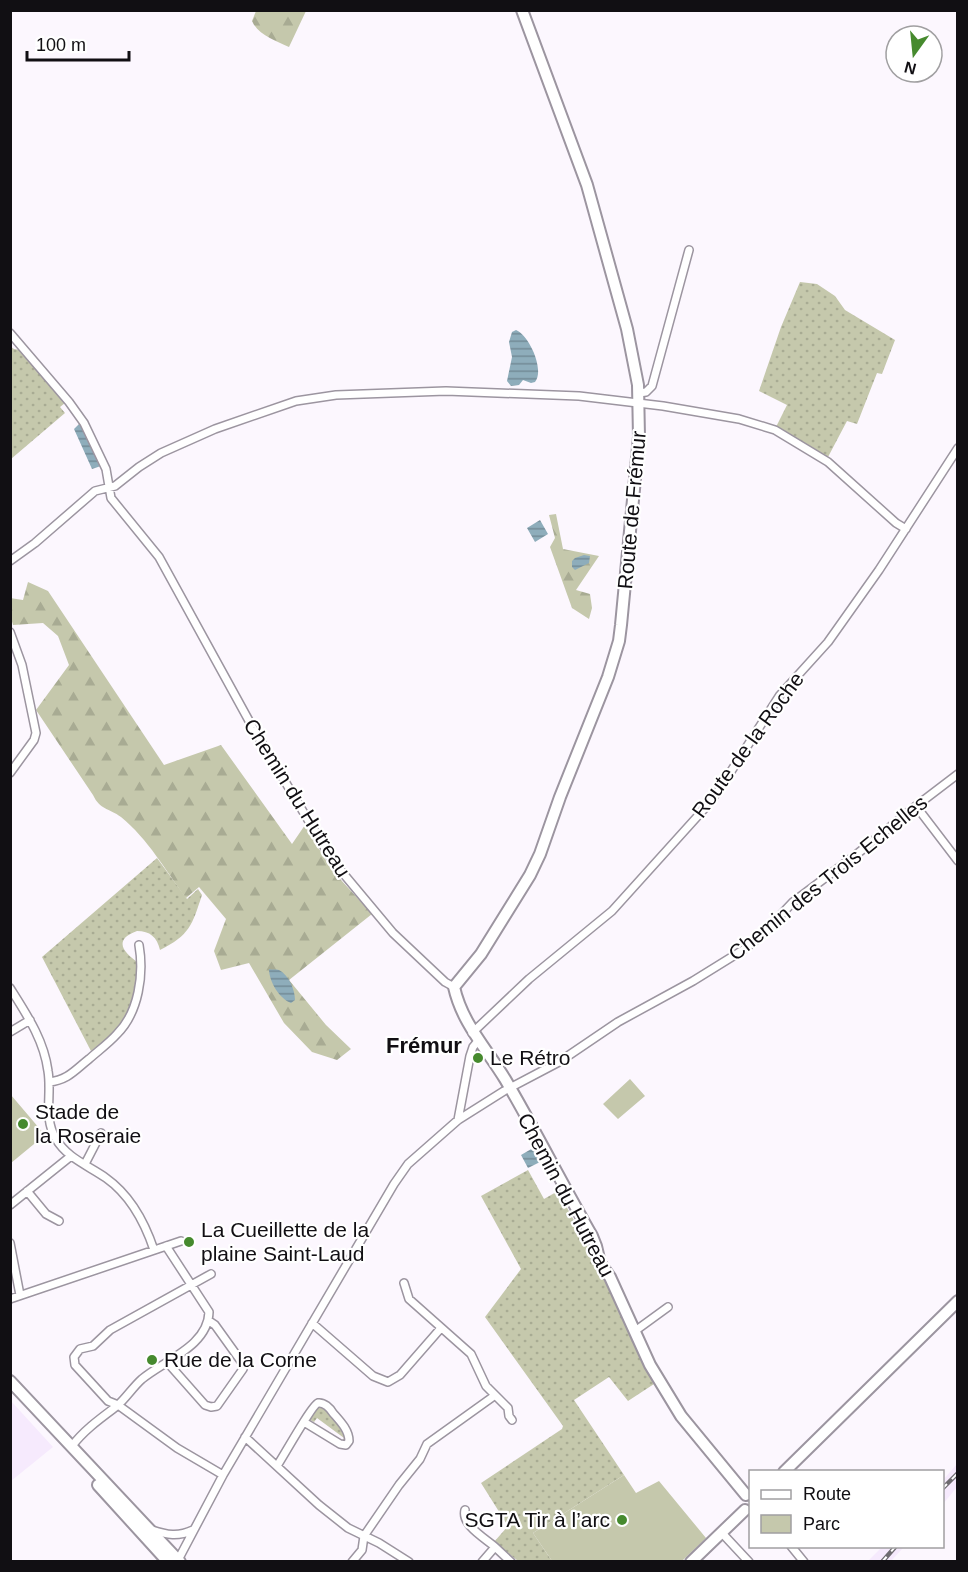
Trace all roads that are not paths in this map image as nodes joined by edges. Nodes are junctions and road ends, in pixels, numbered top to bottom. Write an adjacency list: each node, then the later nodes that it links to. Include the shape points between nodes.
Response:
1 (522, 10): 4 (street, Route de Frémur, via 587,185 627,329)
2 (689, 250): 4 (street, via 652,386)
3 (10, 333): 6 (street, Chemin du Hutreau, via 84,423 104,465)
4 (639, 398): 6 (street, via 471,392 323,396 296,401 197,436 161,453); 7 (street, via 775,430 828,462); 15 (street, Route de Frémur, via 637,476 615,656 530,875 481,954)
5 (957, 448): 7 (street, Route de la Roche)
6 (108, 487): 8 (street, via 97,489); 15 (street, Chemin du Hutreau, via 114,502 159,557 253,728 336,865 393,933)
7 (906, 529): 19 (street, Route de la Roche, via 828,642 780,695 705,808 612,911 529,979)
8 (10, 561)
9 (10, 632): 10 (street, via 22,665 36,732)
10 (10, 773)
11 (957, 774): 12 (street, Chemin des Trois Echelles)
12 (915, 806): 13 (street); 21 (street, Chemin des Trois Echelles, via 793,902 744,950)
13 (957, 861)
14 (139, 945): 20 (street, via 140,981 126,1023 62,1080)
15 (454, 987): 19 (street, Chemin du Hutreau, via 457,1003)
16 (10, 988): 17 (street)
17 (30, 1020): 18 (street); 20 (street, via 41,1041)
18 (10, 1032)
19 (475, 1037): 21 (street, Chemin du Hutreau); 22 (street)
20 (49, 1082): 24 (street, via 50,1126)
21 (510, 1089): 22 (street, Chemin des Trois Echelles); 43 (street, Chemin du Hutreau, via 592,1236 600,1263)
22 (458, 1120): 41 (street, Chemin des Trois Echelles, via 408,1164)
23 (101, 1133): 25 (street)
24 (70, 1156): 25 (street); 26 (street)
25 (85, 1164): 32 (street, via 122,1191 147,1230)
26 (27, 1191): 27 (street); 28 (street, via 46,1214)
27 (10, 1205)
28 (59, 1221)
29 (181, 1241): 31 (street)
30 (10, 1243): 36 (street)
31 (166, 1246): 32 (street); 35 (street)
32 (154, 1250): 36 (street)
33 (211, 1274): 35 (street)
34 (404, 1283): 42 (street, via 409,1299)
35 (191, 1285): 40 (street, via 209,1312); 48 (street, via 110,1330 74,1357 81,1372 108,1401)
36 (20, 1295): 37 (street)
37 (10, 1299)
38 (957, 1301): 54 (street)
39 (668, 1307): 43 (street)
40 (208, 1321): 44 (street, via 203,1333); 44 (street, via 243,1364 217,1406 206,1405)
41 (312, 1323): 42 (street, via 373,1376 388,1382 400,1375); 51 (street, Chemin des Trois Echelles)
42 (441, 1328): 47 (street, via 471,1354)
43 (635, 1331): 56 (street, Chemin du Hutreau, via 681,1416)
44 (167, 1362): 48 (street, via 141,1380)
45 (10, 1381): 52 (street)
46 (10, 1390): 65 (street)
47 (494, 1396): 49 (street, via 508,1408); 62 (street, via 427,1444)
48 (118, 1405): 52 (street); 55 (street, via 177,1448)
49 (512, 1420)
50 (304, 1422): 50 (street, via 309,1411 321,1403 329,1407 349,1433 350,1441 340,1444); 53 (street)
51 (245, 1437): 53 (street); 55 (street, Chemin des Trois Echelles)
52 (72, 1446): 59 (street)
53 (277, 1466): 62 (street, via 319,1505)
54 (786, 1470)
55 (223, 1475): 60 (street, Chemin des Trois Echelles)
56 (748, 1494): 58 (street)
57 (465, 1510): 63 (street, via 467,1522)
58 (748, 1512): 61 (street)
59 (151, 1530): 60 (street, via 172,1535); 65 (street)
60 (193, 1530): 65 (street, Chemin des Trois Echelles)
61 (721, 1532): 70 (street); 71 (street)
62 (364, 1536): 66 (street, via 362,1550); 67 (street)
63 (495, 1547): 68 (street); 69 (street)
64 (793, 1548): 72 (street)
65 (176, 1561)
66 (352, 1562)
67 (409, 1562)
68 (482, 1562)
69 (511, 1562)
70 (691, 1562)
71 (749, 1562)
72 (804, 1562)

